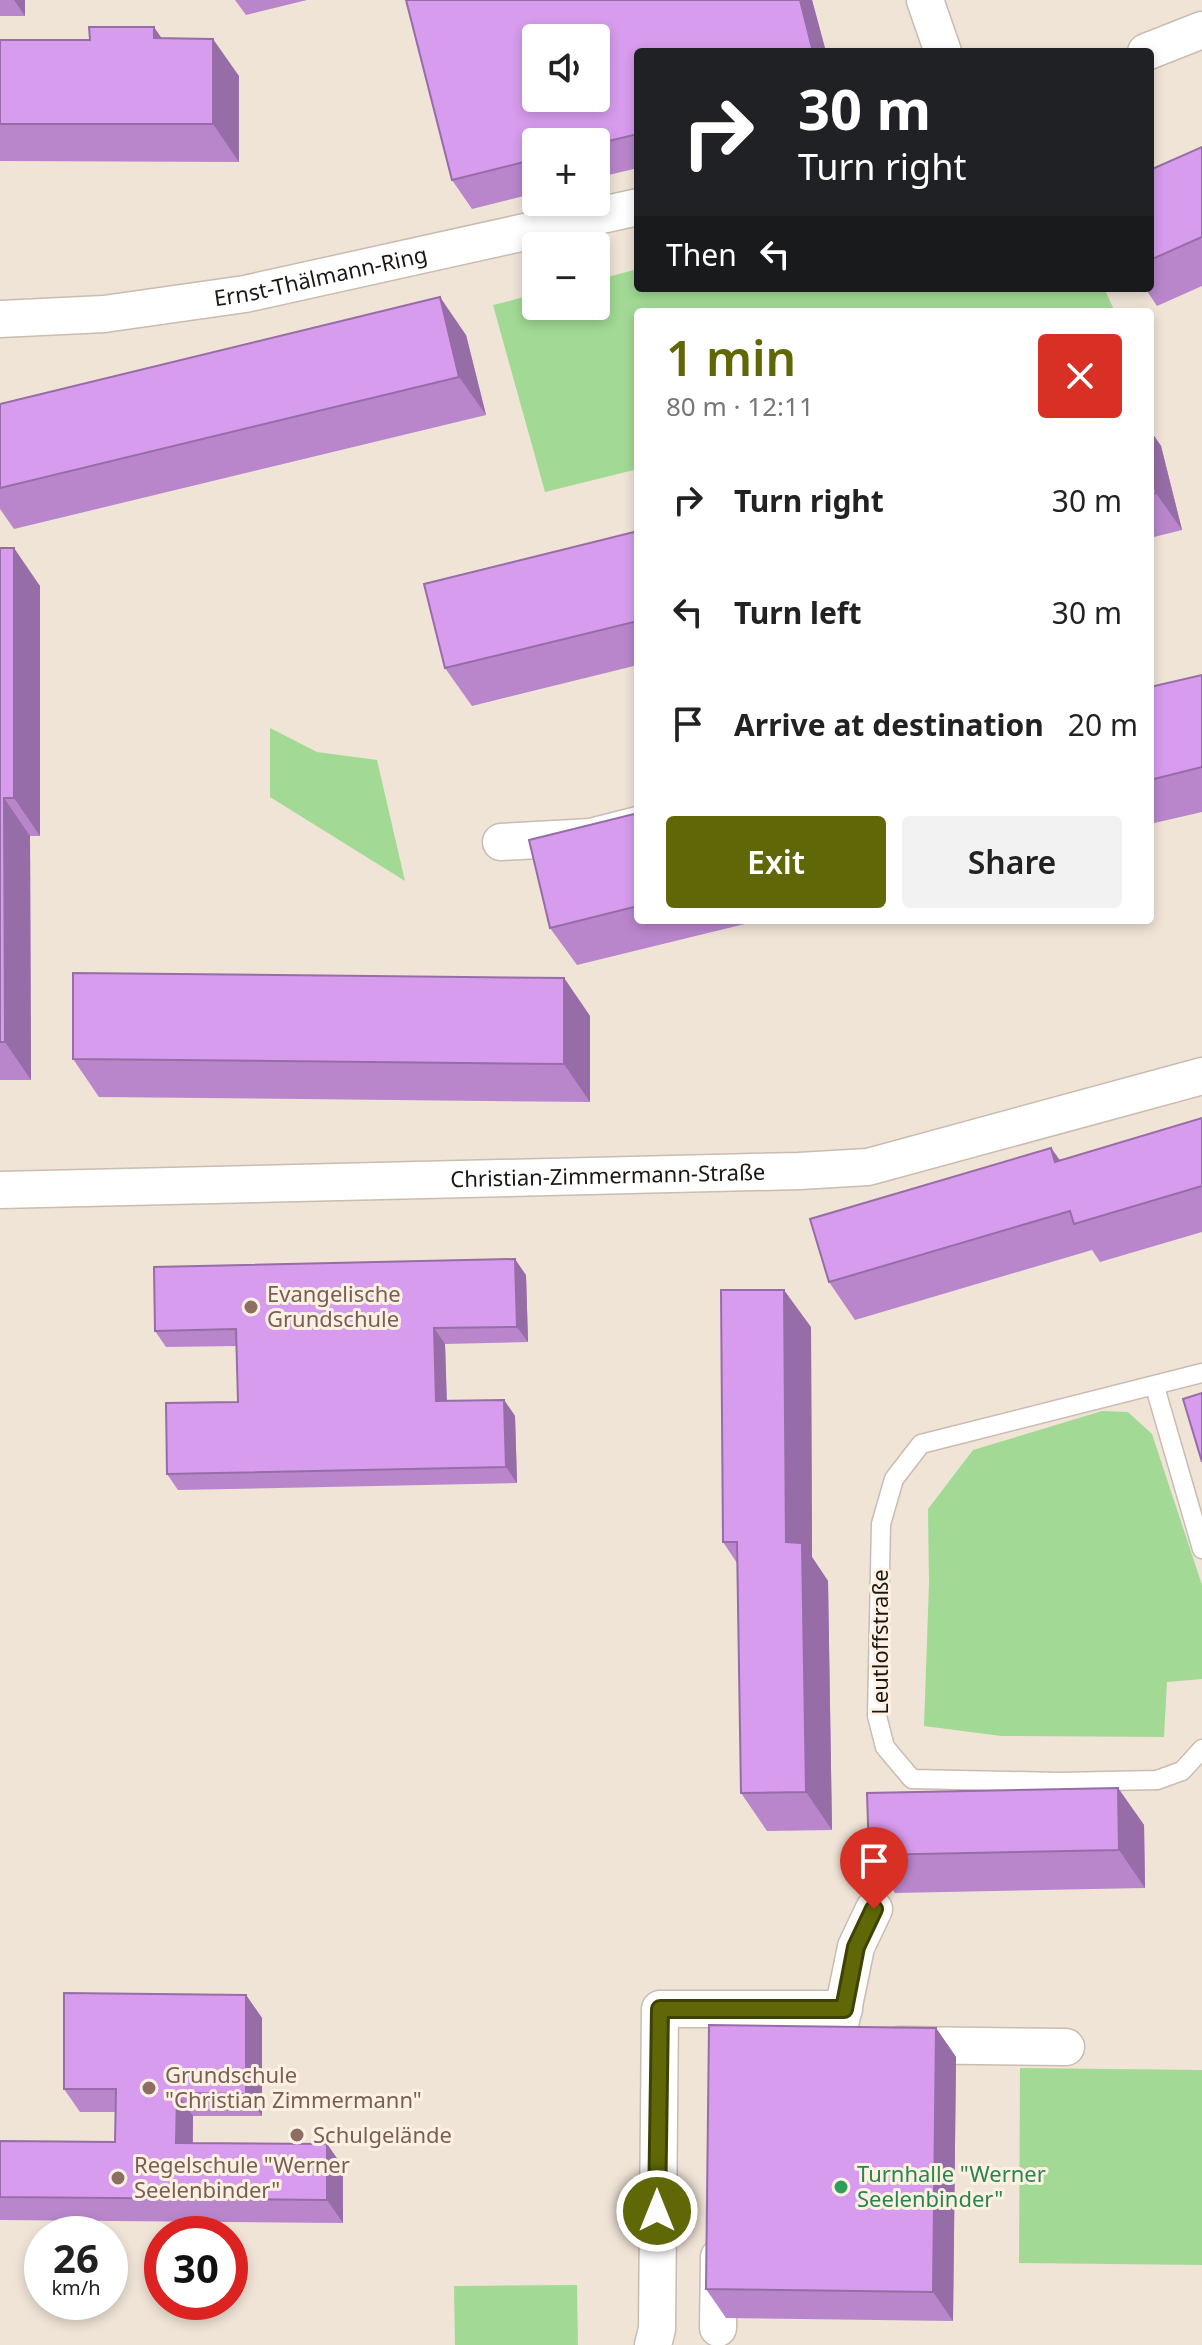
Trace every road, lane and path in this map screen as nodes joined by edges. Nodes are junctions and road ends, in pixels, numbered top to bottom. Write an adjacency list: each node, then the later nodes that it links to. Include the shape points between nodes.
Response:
1 (925, 0): 3 (street)
2 (1202, 30): 4 (street)
3 (942, 48)
4 (1154, 49)
5 (634, 208): 6 (street, Ernst-Thälmann-Ring, via 245,294 104,314)
6 (0, 319)
7 (634, 826): 8 (street, via 591,837)
8 (501, 842)
9 (1202, 1076): 10 (street, Christian-Zimmermann-Straße, via 868,1167)
10 (0, 1190)
11 (1202, 1373): 12 (lane, Leutloffstraße)
12 (1155, 1387): 13 (lane); 14 (lane, Leutloffstraße, via 921,1444 894,1479 881,1524 877,1716 885,1747 912,1779 1157,1780 1182,1771)
13 (1202, 1549)
14 (1202, 1749)
15 (874, 1909): 16 (street, via 856,1947)
16 (844, 2009): 17 (street, via 822,2044); 20 (street, via 660,2009)
17 (1066, 2047)
18 (719, 2217): 19 (street)
19 (718, 2328)
20 (653, 2345)

